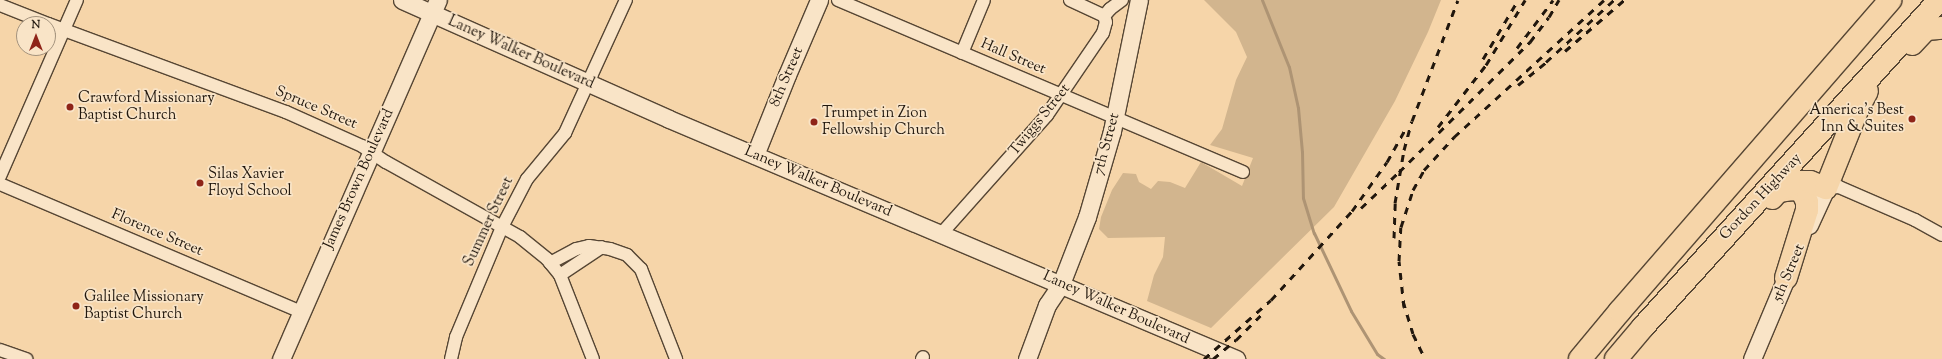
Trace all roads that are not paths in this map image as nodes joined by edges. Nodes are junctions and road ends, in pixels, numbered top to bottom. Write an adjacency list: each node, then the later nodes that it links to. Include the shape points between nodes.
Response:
1 (77, 0): 19 (street)
2 (402, 0): 14 (main road, Laney Walker Boulevard)
3 (626, 0): 23 (street, Summer Street)
4 (819, 0): 27 (main road, 8th Street)
5 (838, 0): 20 (street, Hall Street)
6 (984, 0): 20 (street)
7 (1070, 0): 16 (street)
8 (1122, 0): 16 (street)
9 (1139, 0): 25 (main road, 7th Street)
10 (1878, 0): 21 (highway)
11 (1890, 0): 21 (highway, Gordon Highway)
12 (1940, 0): 22 (highway, Gordon Highway)
13 (0, 5): 15 (street, Spruce Street)
14 (436, 7): 23 (main road, Laney Walker Boulevard); 26 (main road, James Brown Boulevard)
15 (28, 16)
16 (1104, 16): 24 (street, Twiggs Street, via 1106,22 1103,33)
17 (56, 27): 19 (street, Spruce Street)
18 (1942, 28): 22 (highway, via 1926,29 1883,76)
19 (64, 30): 26 (street, Spruce Street, via 286,112); 29 (street)
20 (962, 53): 24 (street, Hall Street)
21 (1826, 74): 50 (highway, Gordon Highway)
22 (1873, 79): 31 (highway, via 1858,108); 51 (highway, Gordon Highway, via 1839,111 1642,327)
23 (589, 84): 27 (main road, Laney Walker Boulevard); 33 (street, Summer Street, via 565,134 527,179)
24 (1061, 95): 25 (street, Hall Street); 34 (street, Twiggs Street)
25 (1115, 118): 28 (street, Hall Street); 40 (main road, 7th Street, via 1088,217)
26 (371, 152): 33 (street, Spruce Street); 41 (main road, James Brown Boulevard)
27 (755, 155): 34 (main road, Laney Walker Boulevard)
28 (1243, 172)
29 (0, 176)
30 (0, 184): 41 (street, Florence Street)
31 (1826, 188): 32 (highway, via 1803,181); 35 (street, via 1839,187 1915,220); 39 (main road, 5th Street)
32 (1778, 191): 39 (highway, via 1799,190 1803,193 1807,210); 52 (highway, via 1654,326)
33 (502, 227): 37 (street, Spruce Street, via 530,245); 45 (street, Summer Street, via 458,331)
34 (942, 233): 40 (main road, Laney Walker Boulevard)
35 (1942, 235)
36 (602, 247): 37 (street, via 588,246); 38 (street); 47 (street, via 627,254 641,269)
37 (550, 263): 38 (street, Spruce Street)
38 (560, 275): 46 (street, Spruce Street)
39 (1786, 278): 53 (main road, 5th Street)
40 (1061, 284): 48 (main road, via 1047,305); 49 (main road, Laney Walker Boulevard, via 1212,351)
41 (302, 312): 44 (main road, James Brown Boulevard)
42 (0, 350): 43 (street)
43 (26, 359)
44 (281, 359)
45 (451, 359)
46 (593, 359)
47 (676, 359)
48 (1027, 359)
49 (1236, 359)
50 (1580, 359)
51 (1616, 359)
52 (1620, 359)
53 (1752, 359)

